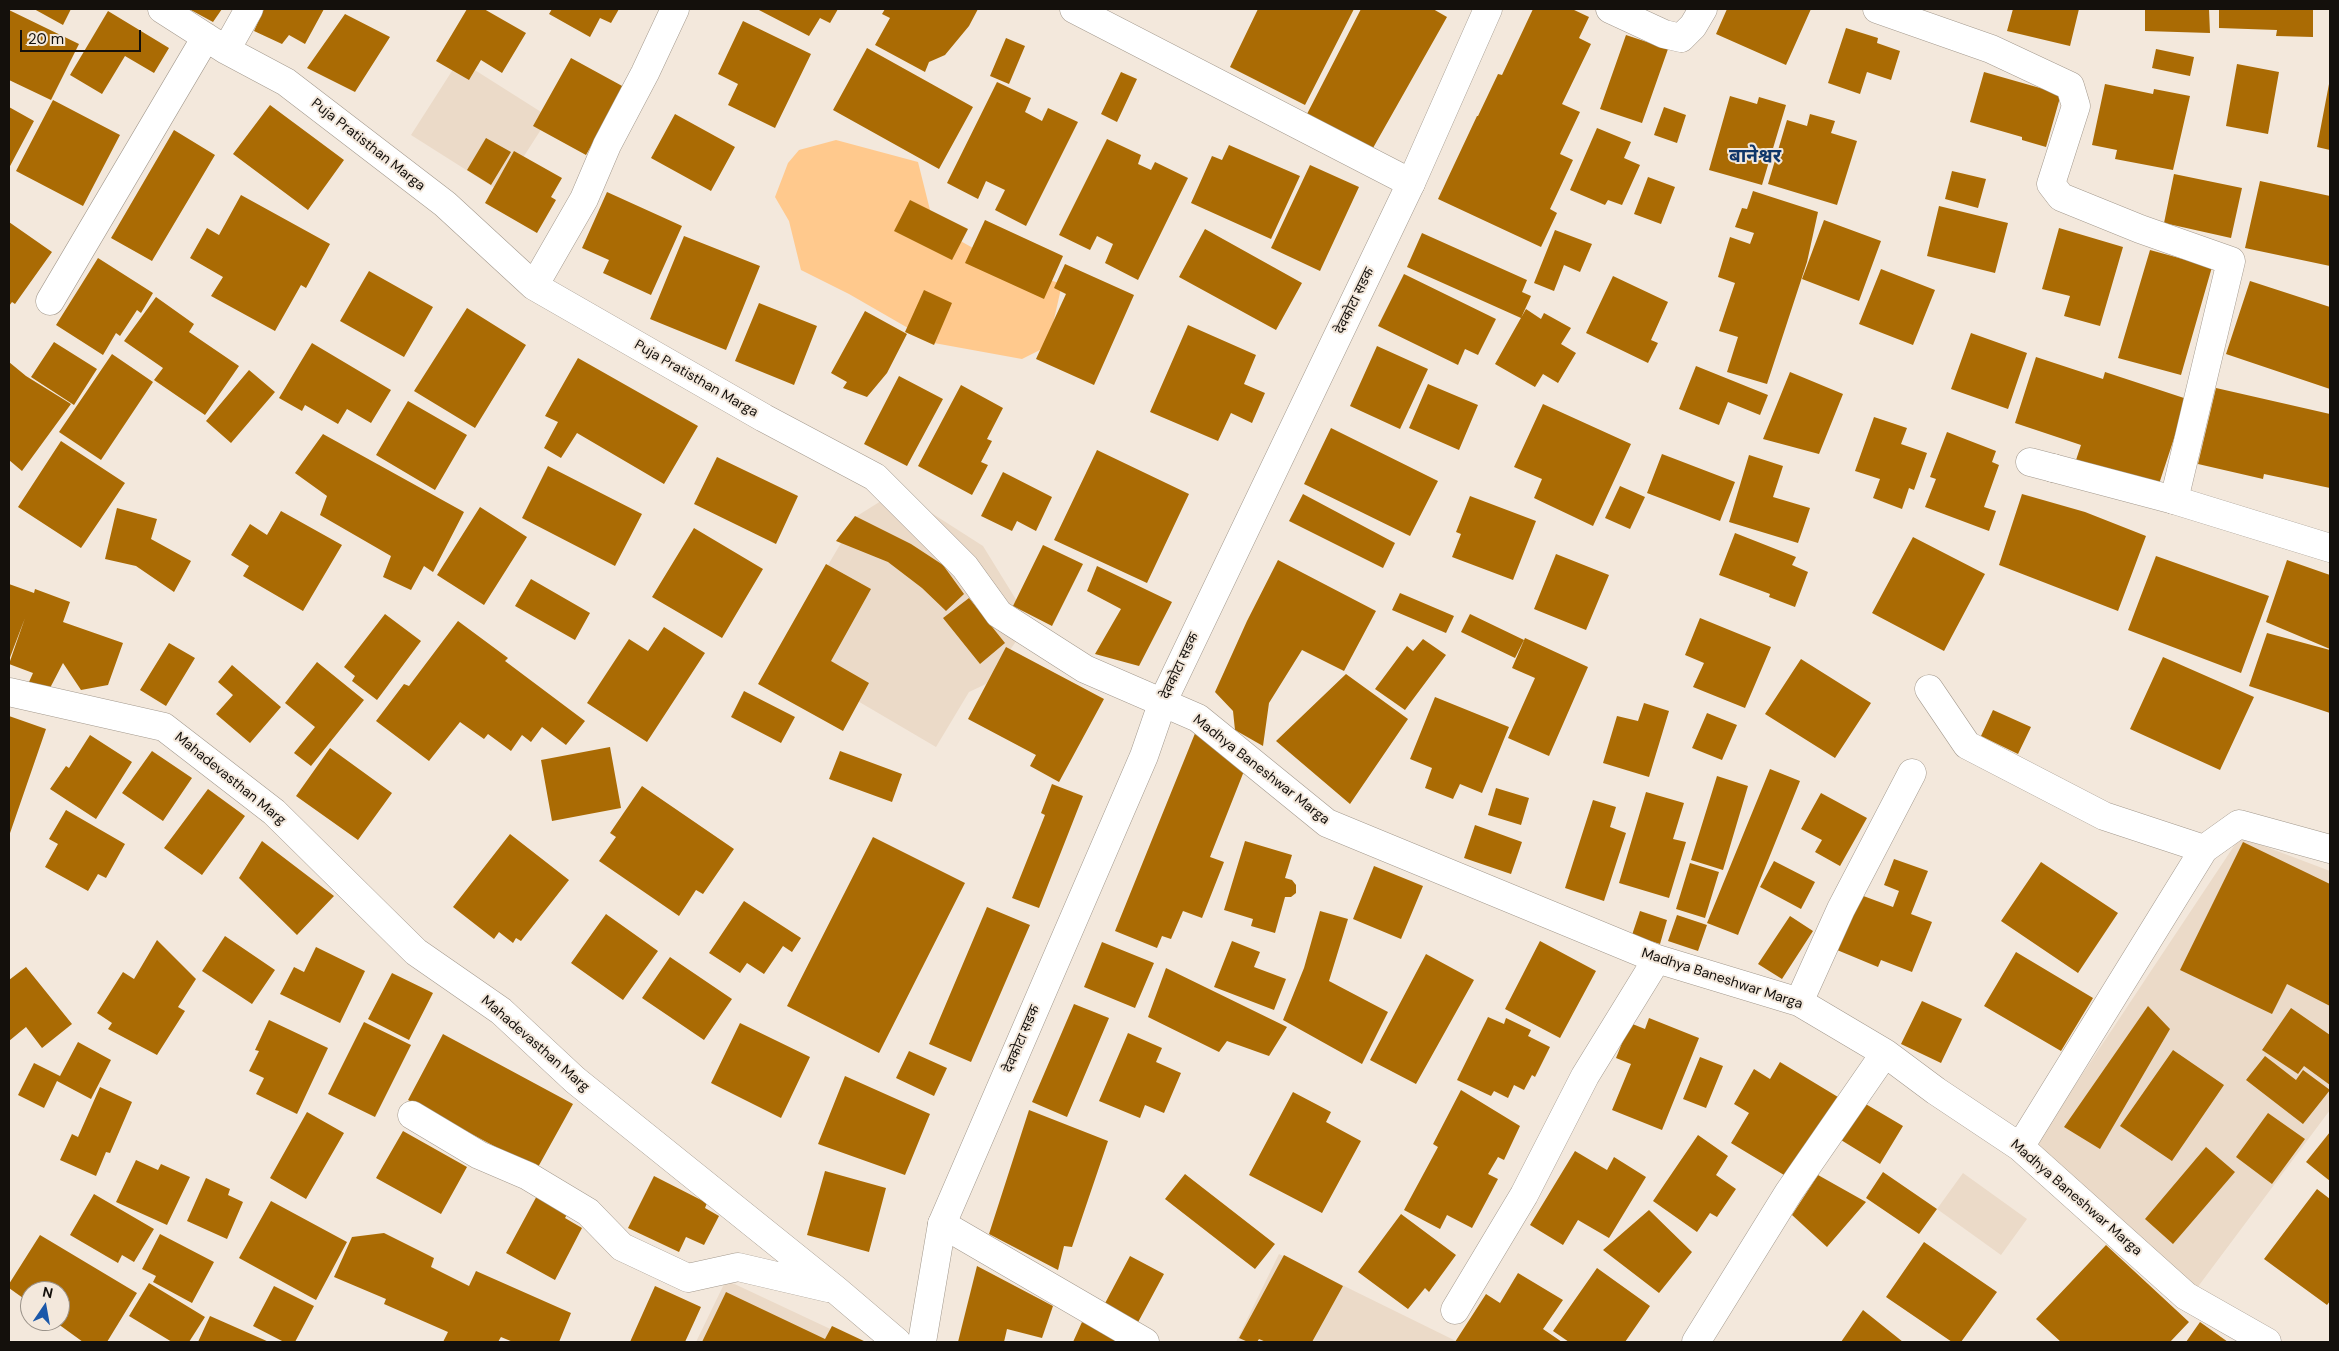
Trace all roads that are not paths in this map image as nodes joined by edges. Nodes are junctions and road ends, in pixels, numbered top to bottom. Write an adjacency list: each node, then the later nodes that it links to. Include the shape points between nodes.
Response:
1 (162, 9): 9 (street, Puja Pratisthan Marga)
2 (249, 9): 9 (street)
3 (675, 9): 11 (street, via 607,145 584,199)
4 (1074, 9): 10 (street)
5 (1488, 9): 10 (street, देवकोटा सडक)
6 (1610, 9): 7 (street, via 1664,34 1681,38)
7 (1703, 9)
8 (1877, 9): 14 (street, via 1991,49 2070,86 2076,106 2051,184 2062,197 2231,262)
9 (216, 43): 11 (street, Puja Pratisthan Marga, via 286,82 327,113 445,204); 12 (street)
10 (1412, 183): 18 (street, देवकोटा सडक)
11 (534, 286): 18 (street, Puja Pratisthan Marga, via 764,418 875,477 965,567 999,614 1085,669)
12 (50, 301)
13 (2041, 465): 14 (street)
14 (2174, 500): 15 (street)
15 (2330, 548)
16 (1929, 689): 20 (street, via 1967,745 2104,816)
17 (9, 692): 28 (street, Mahadevasthan Marg, via 164,726 274,812 416,952 501,1011 575,1080)
18 (1163, 701): 22 (street, Madhya Baneshwar Marga, via 1198,718 1328,823); 27 (street, देवकोटा सडक, via 1144,756)
19 (1912, 773): 23 (street, via 1840,908)
20 (2204, 849): 21 (street, via 2239,824); 26 (street)
21 (2330, 849)
22 (1657, 959): 23 (street, Madhya Baneshwar Marga); 29 (street, via 1584,1076 1524,1195)
23 (1799, 1002): 24 (street, Madhya Baneshwar Marga)
24 (1885, 1053): 26 (street, Madhya Baneshwar Marga); 33 (street, via 1790,1192)
25 (412, 1115): 28 (street, via 479,1155 528,1176 588,1212 622,1246 688,1278 738,1267)
26 (2020, 1147): 34 (street, Madhya Baneshwar Marga, via 2186,1296)
27 (942, 1224): 31 (street, देवकोटा सडक); 32 (street)
28 (836, 1290): 30 (street, Mahadevasthan Marg)
29 (1455, 1310)
30 (897, 1342)
31 (922, 1342)
32 (1145, 1342)
33 (1696, 1342)
34 (2267, 1342)

